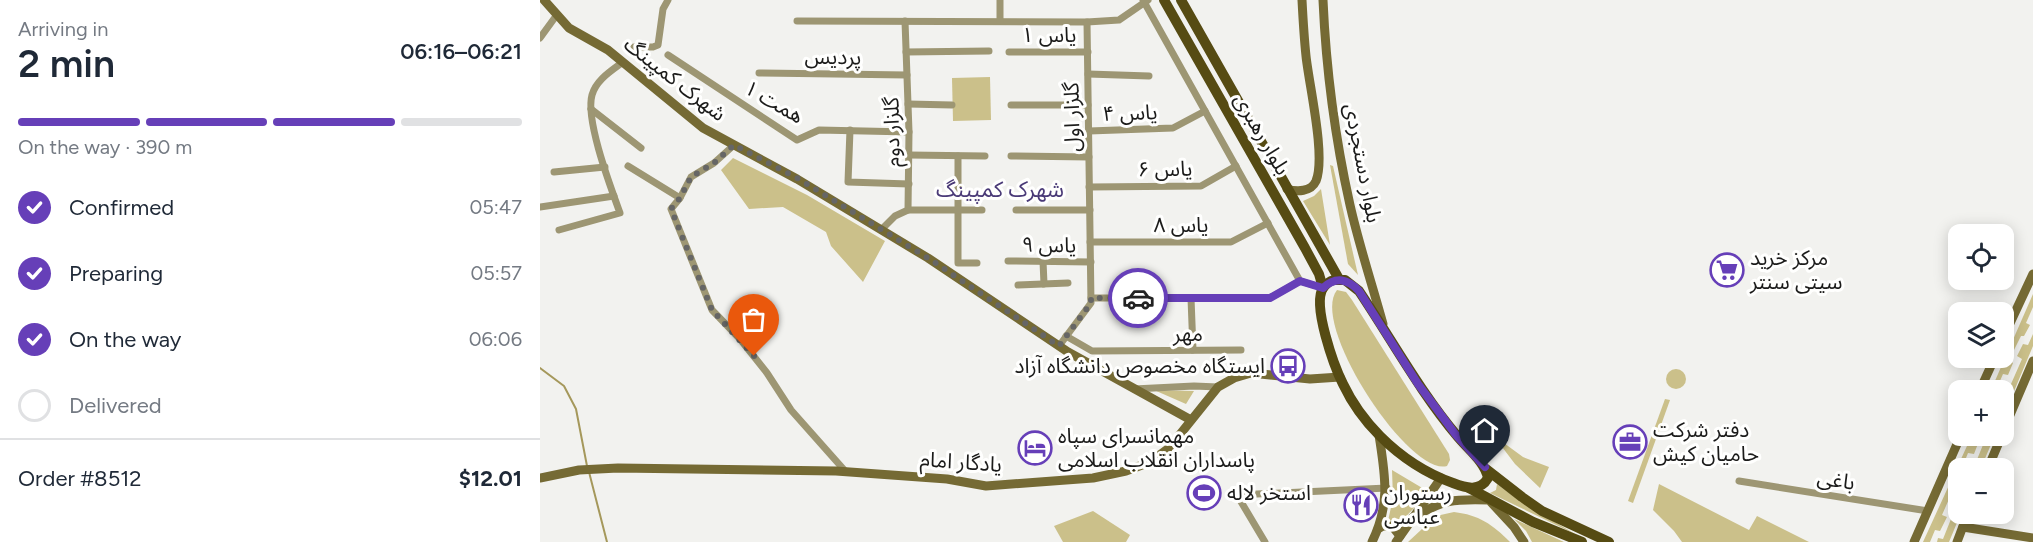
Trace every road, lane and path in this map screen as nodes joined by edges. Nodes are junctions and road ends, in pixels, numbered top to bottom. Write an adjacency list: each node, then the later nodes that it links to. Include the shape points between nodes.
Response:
1 (543, 0): 9 (main road, شهرک کمپینگ)
2 (668, 0): 15 (street, via 658,45)
3 (1000, 0): 12 (street)
4 (1164, 0): 71 (main road, بلوار رهبری, via 1305,248)
5 (1181, 0): 48 (main road, بلوار رهبری)
6 (1302, 0): 48 (main road, بلوار دستجردی, via 1319,147 1318,169 1316,182 1310,188 1296,192)
7 (1323, 0): 75 (main road, بلوار دستجردی, via 1341,159)
8 (1145, 1): 13 (street, via 1119,20); 31 (street)
9 (556, 16): 14 (street); 21 (main road, شهرک کمپینگ)
10 (797, 21): 11 (street)
11 (905, 21): 12 (street); 17 (street, گلزار دوم)
12 (1000, 21): 13 (street)
13 (1087, 22): 19 (street, گلزار اول)
14 (540, 38)
15 (634, 47)
16 (989, 51): 17 (street)
17 (906, 52): 24 (street, گلزار دوم)
18 (1010, 52): 19 (street, یاس ۱)
19 (1088, 52): 23 (street, گلزار اول)
20 (668, 55): 32 (street, همت ۱, via 797,140 819,130)
21 (623, 62): 30 (street, via 599,81); 35 (main road, شهرک کمپینگ, via 703,128)
22 (759, 73): 24 (street, پردیس)
23 (1088, 74): 25 (street); 29 (street, گلزار اول)
24 (907, 75): 26 (street, گلزار دوم)
25 (1149, 75)
26 (908, 104): 27 (street); 34 (street, گلزار دوم)
27 (952, 105)
28 (1011, 105): 29 (street)
29 (1088, 105): 33 (street, گلزار اول)
30 (591, 108): 36 (street); 44 (street)
31 (1205, 111): 33 (street, یاس ۴, via 1173,128); 43 (street)
32 (850, 130): 34 (street, همت ۱); 46 (street, گلزار دوم, via 848,182)
33 (1089, 131): 41 (street, گلزار اول)
34 (909, 132): 37 (street, گلزار دوم)
35 (734, 145): 50 (street, via 691,177); 59 (main road, شهرک کمپینگ)
36 (642, 148)
37 (909, 155): 38 (street); 46 (street, گلزار دوم)
38 (958, 156): 39 (street); 53 (street)
39 (985, 156)
40 (1011, 156): 41 (street)
41 (1089, 157): 47 (street, گلزار اول)
42 (628, 166): 50 (street)
43 (1236, 166): 47 (street, یاس ۶, via 1201,186); 57 (street)
44 (605, 167): 45 (street); 49 (street)
45 (554, 172)
46 (909, 184): 52 (street, گلزار دوم)
47 (1089, 186): 56 (street, گلزار اول)
48 (1287, 189): 66 (main road, بلوار رهبری)
49 (614, 196): 51 (street); 58 (street, via 620,213)
50 (680, 198): 90 (street, via 671,209 712,310 740,339 791,410)
51 (540, 207)
52 (908, 210): 53 (street); 59 (street)
53 (957, 210): 54 (street); 64 (street, via 958,263)
54 (982, 210)
55 (1016, 210): 56 (street)
56 (1090, 210): 60 (street, گلزار اول)
57 (1268, 223): 60 (street, یاس ۸, via 1231,242); 67 (street)
58 (560, 230)
59 (881, 230): 77 (main road, شهرک کمپینگ)
60 (1090, 242): 63 (street, گلزار اول)
61 (1008, 261): 62 (street, یاس ۹)
62 (1044, 261): 63 (street, یاس ۹); 68 (street)
63 (1091, 262): 72 (street, گلزار اول)
64 (977, 263)
65 (2033, 274): 74 (main road)
66 (1339, 279): 71 (main road); 75 (main road, via 1354,285)
67 (1300, 281): 71 (street); 73 (street, via 1270,298)
68 (1044, 284): 69 (street); 70 (street)
69 (1068, 284)
70 (1018, 285)
71 (1323, 288): 81 (main road, via 1322,313)
72 (1091, 298): 73 (street); 76 (street)
73 (1191, 298): 78 (street)
74 (2014, 315)
75 (1384, 329): 89 (main road, via 1418,384)
76 (1066, 336): 77 (street); 78 (street, مهر, via 1092,351)
77 (1059, 346): 84 (main road, شهرک کمپینگ)
78 (1193, 350): 79 (street, مهر)
79 (1241, 350)
80 (2033, 361): 82 (main road)
81 (1340, 377): 83 (main road, یادگار امام, via 1310,379 1251,373); 87 (main road, via 1357,408)
82 (2028, 385): 85 (main road)
83 (1218, 387): 84 (street); 86 (main road, یادگار امام)
84 (1134, 388): 86 (main road, شهرک کمپینگ)
85 (2014, 411)
86 (1191, 420): 90 (main road, یادگار امام, via 1169,448 1150,462 1093,478 986,486)
87 (1379, 435): 92 (main road, via 1404,457); 94 (main road)
88 (1956, 446): 97 (main road)
89 (1485, 467): 95 (main road, via 1488,478 1484,485); 108 (main road, via 1542,511)
90 (846, 472): 91 (main road, یادگار امام, via 618,468)
91 (540, 478)
92 (1441, 478): 95 (main road); 98 (main road)
93 (1739, 481): 97 (street, باغی)
94 (1386, 488): 101 (main road); 104 (street, via 1237,495)
95 (1469, 488): 96 (main road)
96 (1489, 500): 98 (main road, via 1448,501); 106 (main road); 107 (main road)
97 (1928, 511): 109 (main road)
98 (1413, 518): 103 (main road)
99 (1964, 524): 100 (main road)
100 (1963, 527): 102 (main road); 110 (main road)
101 (1378, 529): 103 (main road, via 1392,526); 105 (main road)
102 (2033, 538)
103 (1398, 539)
104 (1265, 542)
105 (1372, 542)
106 (1524, 542)
107 (1582, 542)
108 (1609, 542)
109 (1914, 542)
110 (1957, 542)

